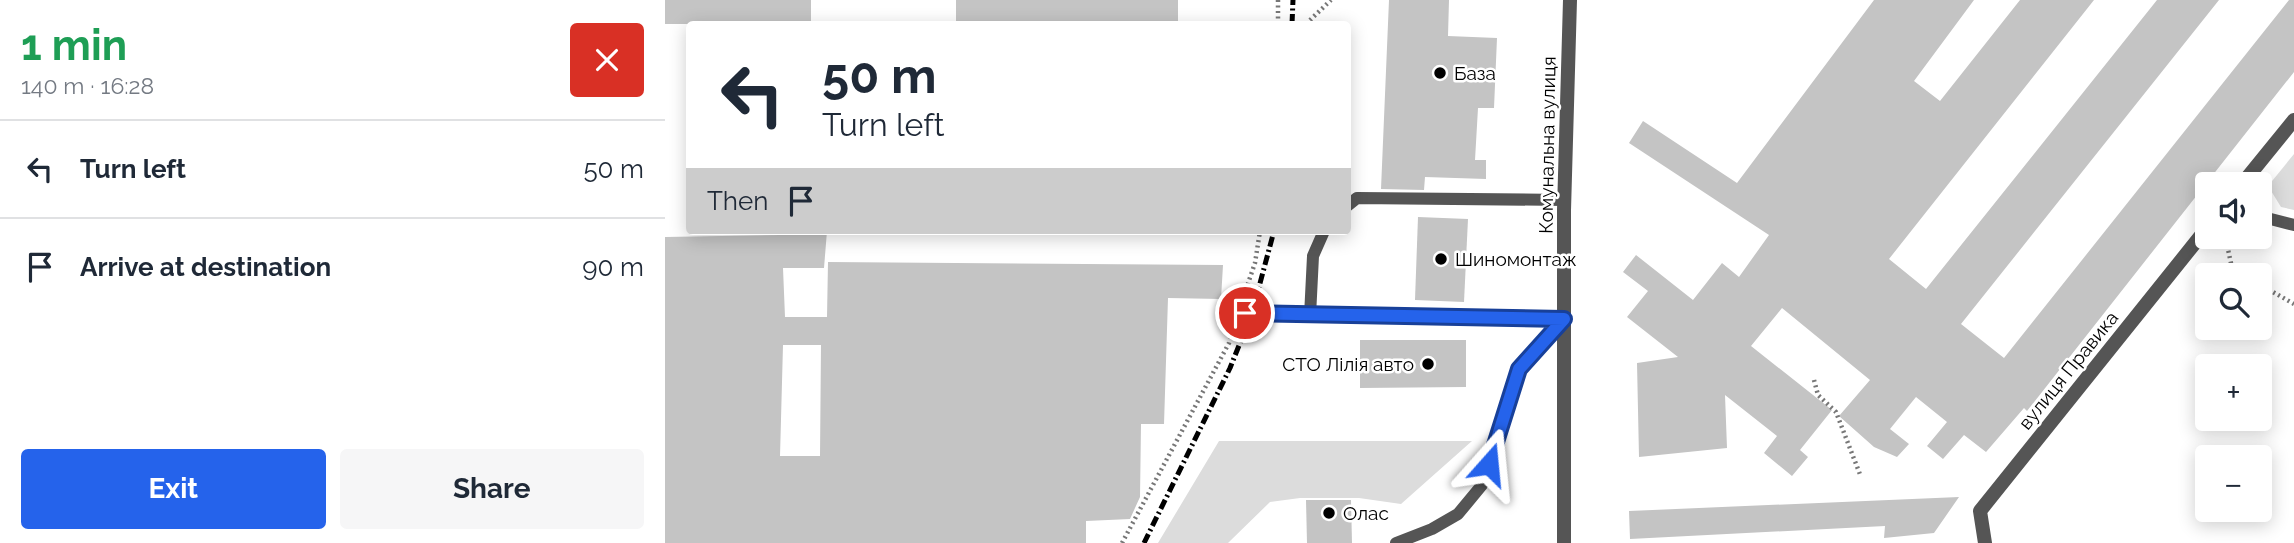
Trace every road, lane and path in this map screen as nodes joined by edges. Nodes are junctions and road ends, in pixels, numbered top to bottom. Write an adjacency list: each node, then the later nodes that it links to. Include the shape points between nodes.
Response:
1 (1278, 0): 4 (path)
2 (1331, 0): 5 (path)
3 (1570, 0): 8 (street, Комунальна вулиця)
4 (1277, 21)
5 (1309, 21)
6 (2294, 120): 7 (street)
7 (2252, 172)
8 (1565, 200): 9 (lane, via 1357,198); 19 (street, Комунальна вулиця)
9 (1351, 203)
10 (2272, 219): 11 (lane)
11 (2294, 225)
12 (1260, 235): 17 (path)
13 (1322, 235): 18 (lane, via 1313,256)
14 (2195, 243): 26 (street, вулиця Правика, via 1980,511)
15 (2272, 291): 16 (path)
16 (2294, 304)
17 (1244, 307): 18 (lane)
18 (1310, 316): 19 (lane)
19 (1564, 319): 24 (lane, via 1519,369 1482,485 1458,514); 25 (street, Комунальна вулиця)
20 (1236, 323): 23 (path)
21 (1814, 380): 22 (path, via 1818,395 1836,412)
22 (1861, 477)
23 (1122, 543)
24 (1397, 543)
25 (1564, 543)
26 (1985, 543)

